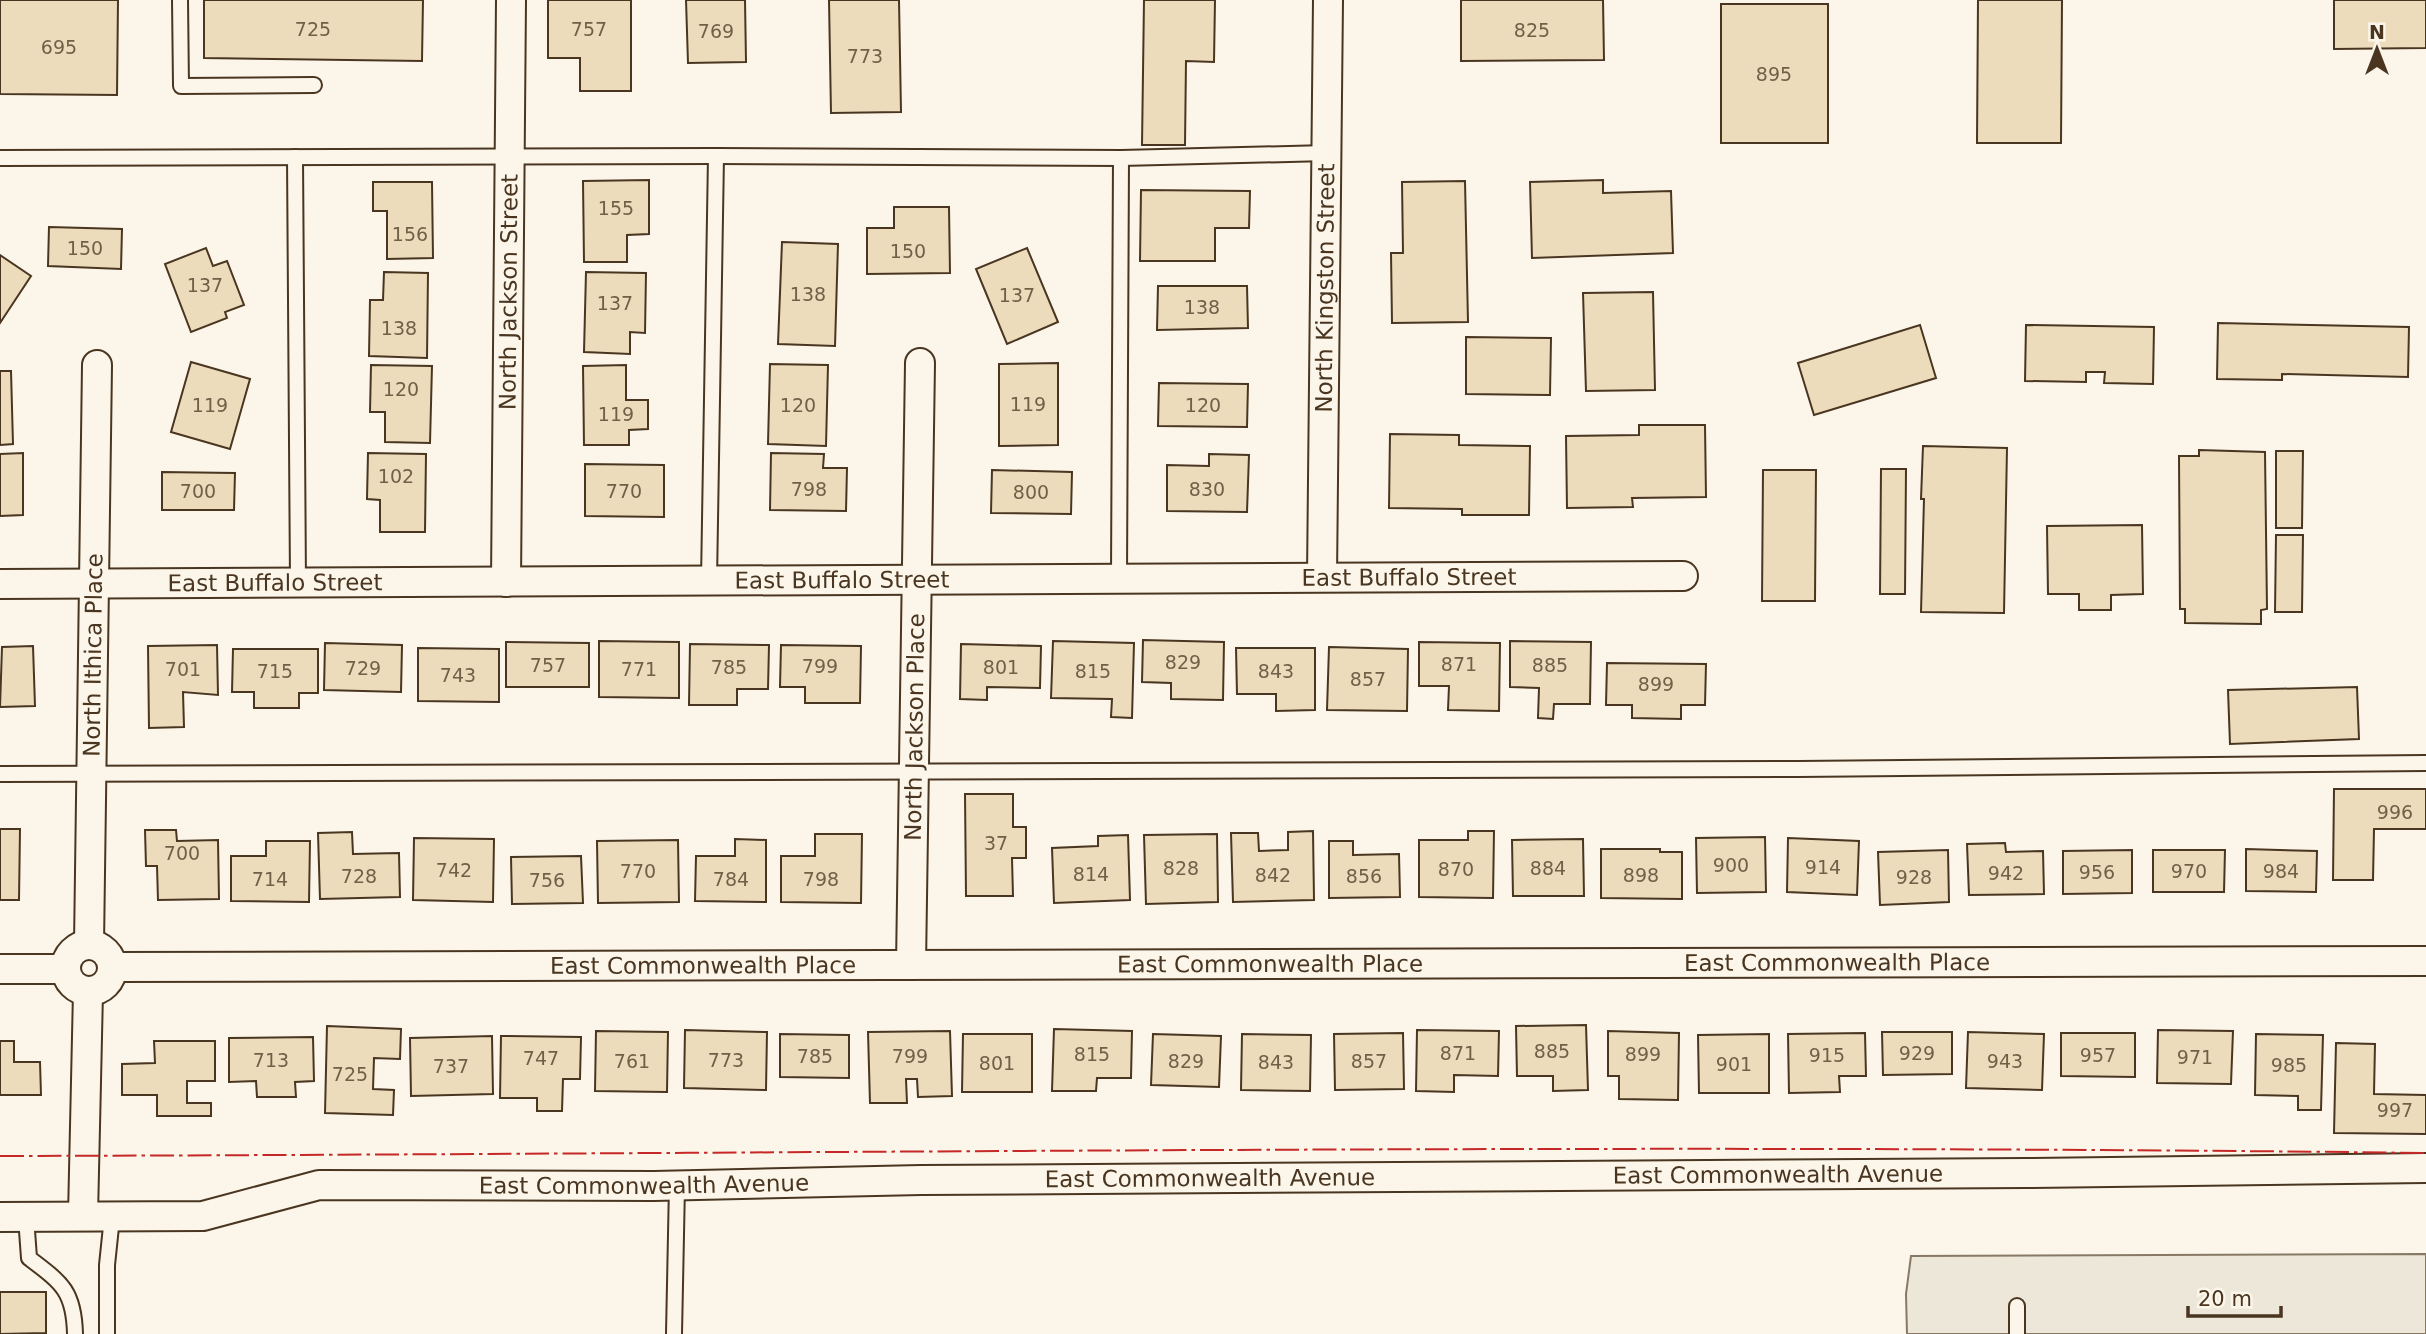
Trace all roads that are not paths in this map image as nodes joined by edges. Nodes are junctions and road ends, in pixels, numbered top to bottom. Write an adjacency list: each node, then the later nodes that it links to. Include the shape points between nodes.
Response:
1 (180, 0): 4 (lane, via 180,86)
2 (511, 0): 6 (street, North Jackson Street)
3 (1328, 0): 5 (street, North Kingston Street)
4 (314, 85)
5 (1327, 153): 10 (lane); 14 (street, North Kingston Street)
6 (509, 156): 7 (lane); 8 (lane); 18 (street, North Jackson Street)
7 (716, 156): 10 (lane); 17 (lane)
8 (295, 157): 9 (lane); 20 (lane)
9 (0, 158)
10 (1121, 158): 16 (lane)
11 (920, 363): 15 (street, North Jackson Place)
12 (97, 365): 19 (street, North Ithica Place)
13 (1683, 576): 14 (street, East Buffalo Street)
14 (1322, 578): 16 (street, East Buffalo Street)
15 (917, 579): 16 (street, East Buffalo Street); 17 (street, East Buffalo Street); 23 (street, North Jackson Place)
16 (1119, 579)
17 (709, 580): 18 (street, East Buffalo Street)
18 (506, 582): 20 (street, East Buffalo Street)
19 (94, 583): 20 (street, East Buffalo Street); 21 (street, East Buffalo Street); 25 (street, North Ithica Place)
20 (298, 583)
21 (0, 584)
22 (2426, 763): 23 (lane)
23 (914, 771): 25 (lane); 28 (street, North Jackson Place)
24 (0, 774): 25 (lane)
25 (91, 774): 26 (street, North Ithica Place)
26 (89, 944): 29 (street, via 107,953); 31 (street, via 72,952)
27 (2426, 961): 28 (street, East Commonwealth Place)
28 (911, 965): 29 (street, East Commonwealth Place)
29 (113, 967): 32 (street, via 102,988)
30 (0, 969): 31 (street)
31 (66, 969): 32 (street, via 74,986)
32 (88, 992): 35 (street)
33 (2426, 1168): 34 (street, East Commonwealth Avenue)
34 (677, 1185): 37 (street, East Commonwealth Avenue, via 319,1185 203,1216); 41 (lane)
35 (83, 1216): 36 (street, East Commonwealth Avenue); 37 (street, East Commonwealth Avenue)
36 (13, 1217): 39 (lane, via 29,1258 64,1288 75,1311)
37 (113, 1217): 40 (lane, via 107,1265)
38 (2017, 1307): 42 (lane)
39 (75, 1334)
40 (107, 1334)
41 (674, 1334)
42 (2017, 1334)

